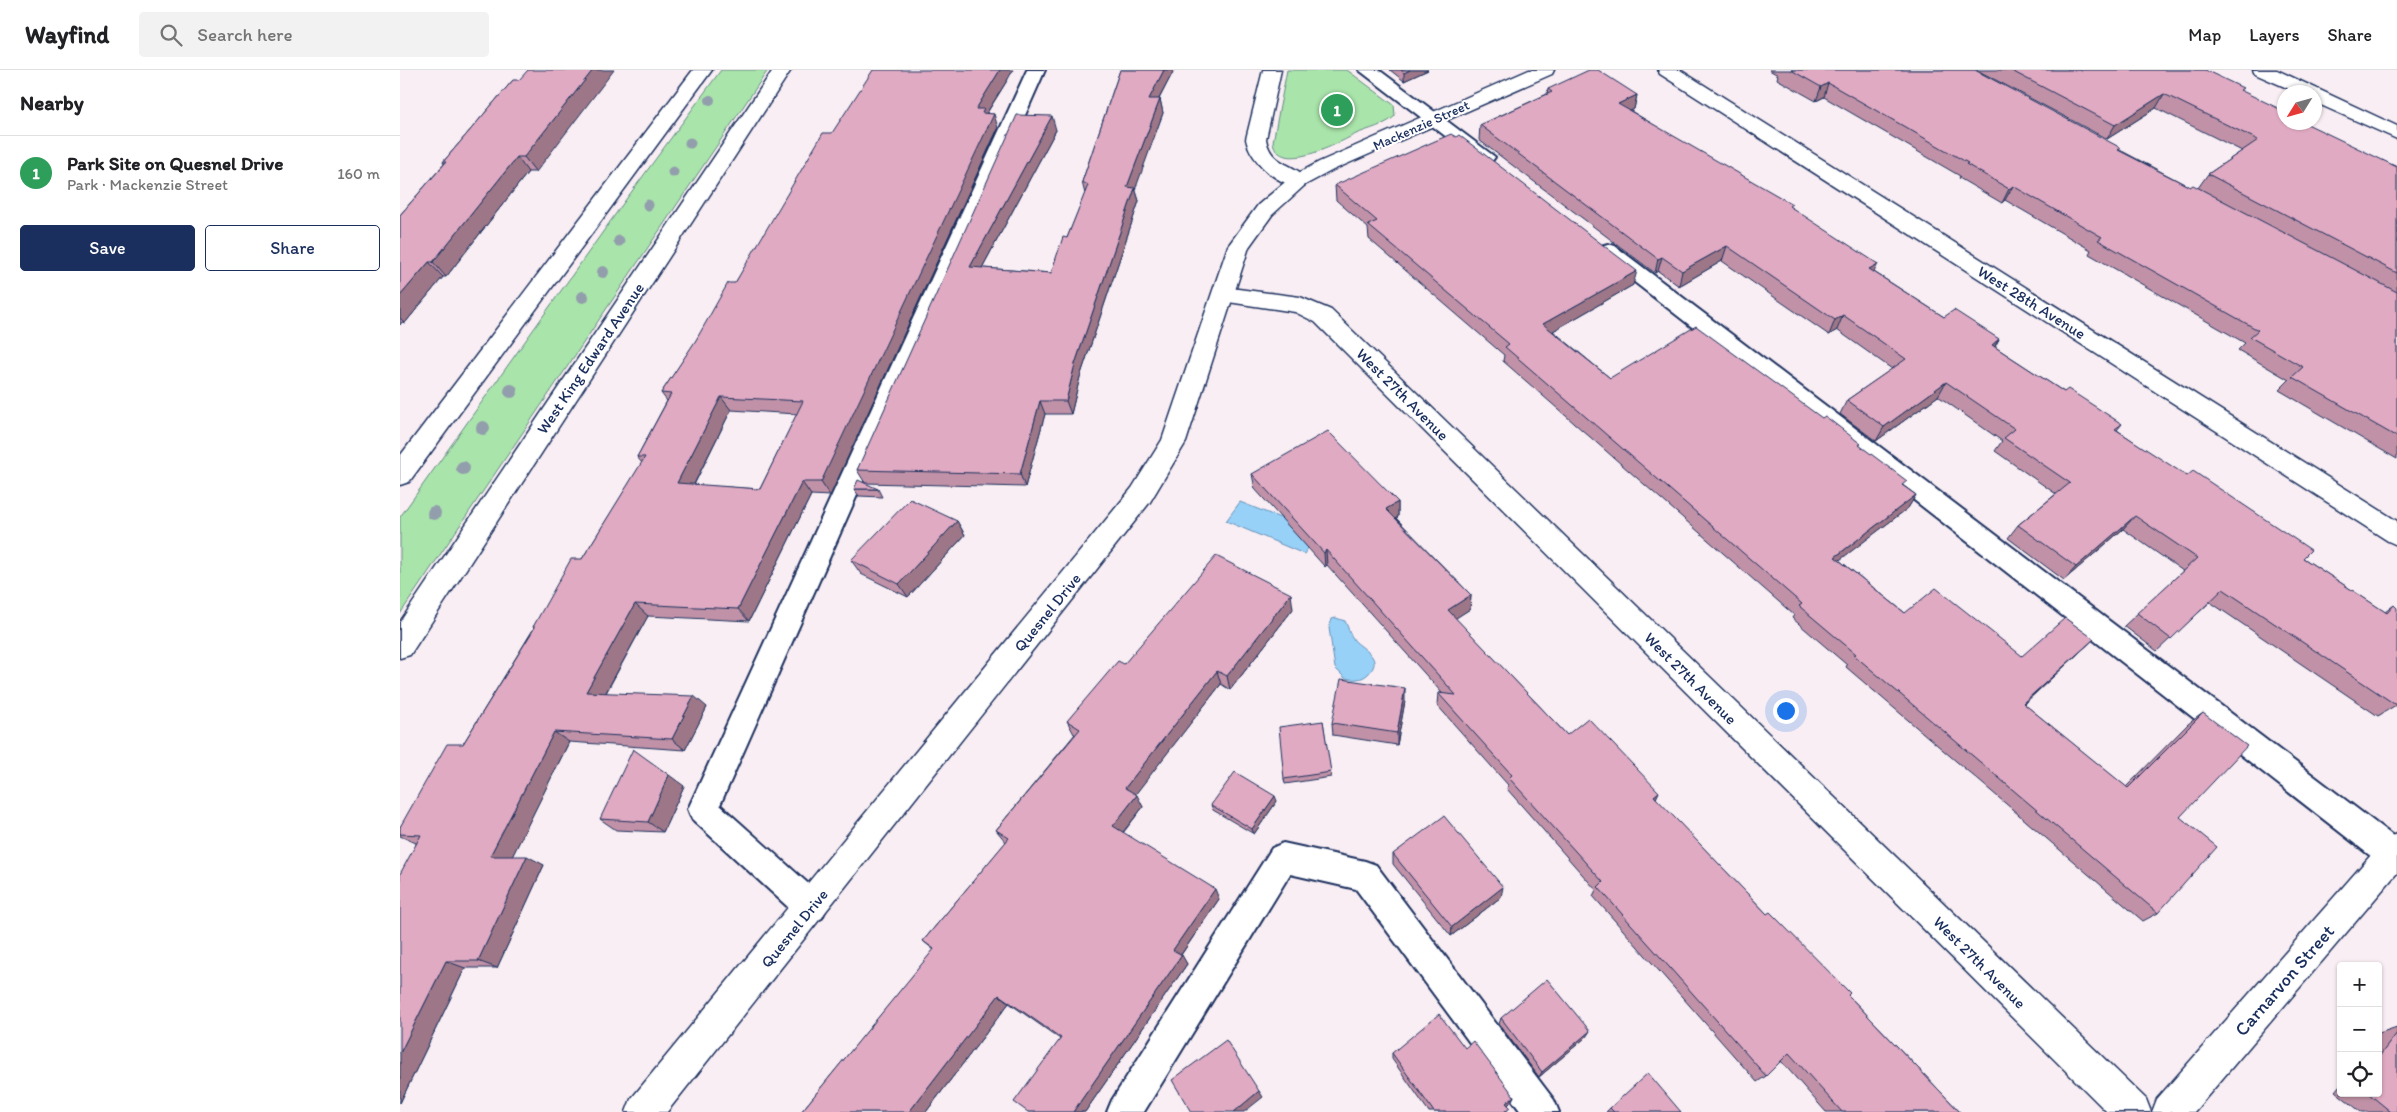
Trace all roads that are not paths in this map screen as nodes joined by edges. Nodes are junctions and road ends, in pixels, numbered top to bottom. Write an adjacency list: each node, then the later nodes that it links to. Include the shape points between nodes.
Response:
1 (703, 70): 17 (street)
2 (782, 70): 19 (street, West King Edward Avenue)
3 (1036, 70): 21 (lane, via 703,809)
4 (1272, 70): 14 (street, via 1256,150)
5 (1368, 70): 11 (lane)
6 (1545, 70): 11 (street, Mackenzie Street)
7 (1667, 70): 18 (street, West 28th Avenue)
8 (2262, 70): 9 (street)
9 (2295, 85)
10 (2322, 99): 12 (street)
11 (1436, 119): 13 (lane); 14 (street, Mackenzie Street)
12 (2397, 133)
13 (1506, 173)
14 (1298, 181): 16 (street, Quesnel Drive, via 1265,210 1239,246)
15 (1593, 240): 20 (lane)
16 (1223, 295): 21 (street, Quesnel Drive, via 1174,442 1141,495); 25 (street, West 27th Avenue, via 1300,305 1323,316)
17 (400, 475)
18 (2397, 534)
19 (400, 646)
20 (2395, 854): 26 (street, Carnarvon Street)
21 (812, 907): 22 (street, Quesnel Drive)
22 (644, 1112)
23 (1124, 1112): 24 (lane, via 1283,858 1365,876)
24 (1542, 1112)
25 (2133, 1112)
26 (2170, 1112)

